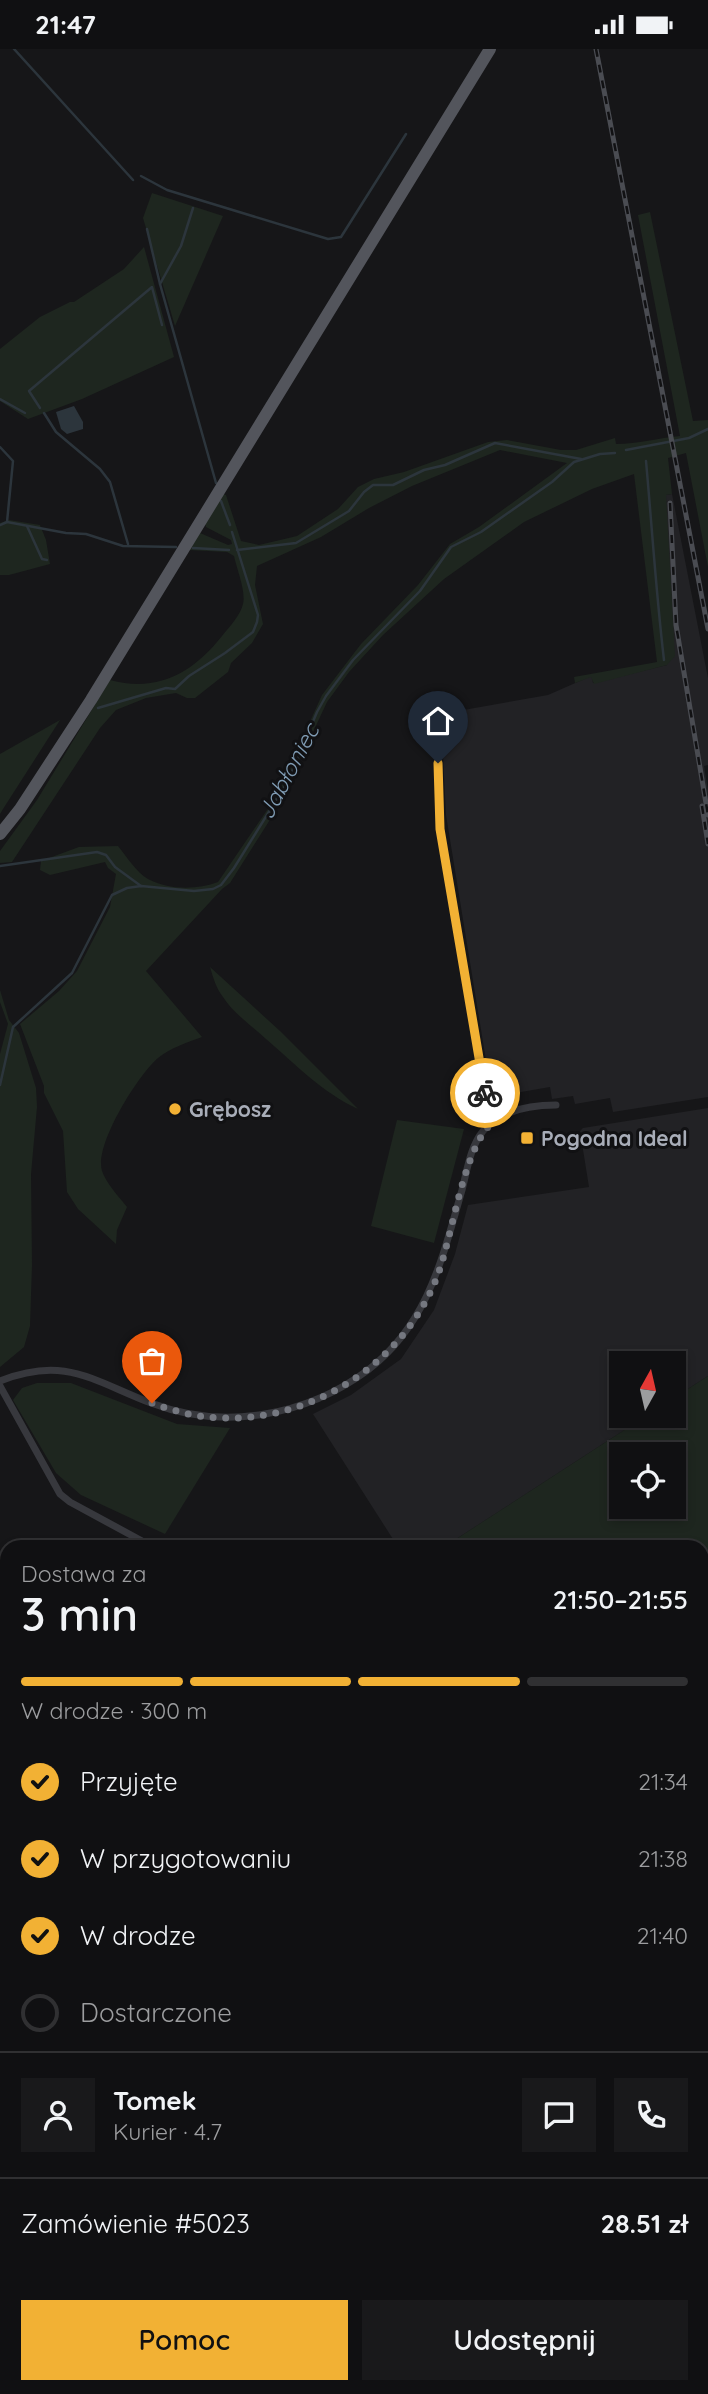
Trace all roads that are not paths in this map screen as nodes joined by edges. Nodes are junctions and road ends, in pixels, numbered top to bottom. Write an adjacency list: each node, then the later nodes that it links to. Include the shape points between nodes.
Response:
1 (492, 49): 3 (main road, via 99,688)
2 (438, 763): 5 (street, via 442,840 486,1097)
3 (0, 834)
4 (556, 1105): 5 (street, via 522,1109)
5 (495, 1120): 6 (street, via 472,1154 437,1276 423,1306 409,1328 370,1368 327,1396 255,1416 211,1417 152,1403 70,1371 34,1370)
6 (0, 1384): 7 (street, via 60,1495)
7 (140, 1540)

